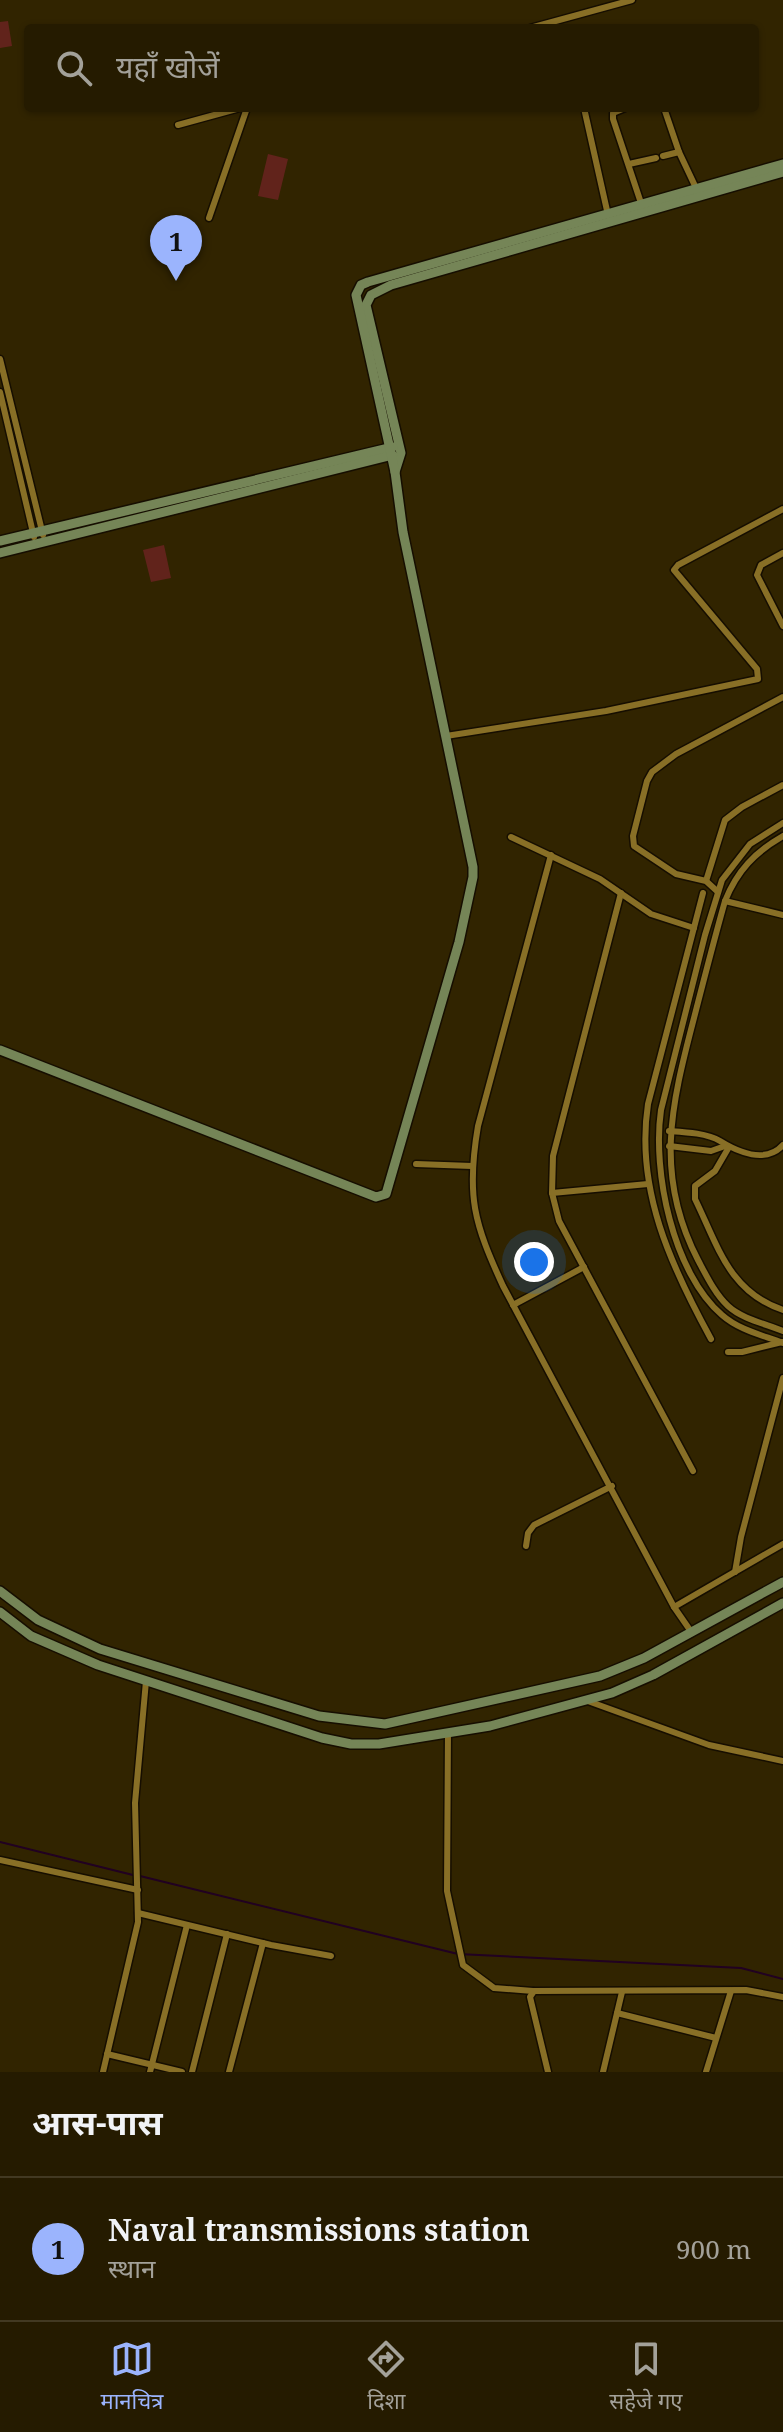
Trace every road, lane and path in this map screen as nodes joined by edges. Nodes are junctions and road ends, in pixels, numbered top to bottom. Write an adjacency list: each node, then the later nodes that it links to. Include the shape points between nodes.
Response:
1 (632, 0): 2 (street)
2 (558, 24)
3 (225, 112): 8 (street)
4 (246, 112): 16 (street)
5 (585, 112): 15 (street)
6 (615, 112): 10 (street)
7 (665, 112): 9 (street)
8 (178, 125)
9 (679, 152): 10 (street); 13 (street)
10 (629, 164): 14 (street)
11 (783, 164): 13 (street)
12 (783, 172): 14 (street)
13 (696, 188): 14 (street)
14 (643, 208): 15 (street)
15 (609, 217): 19 (street, via 371,295 366,305); 20 (street, via 361,285 356,295)
16 (209, 218)
17 (0, 359): 23 (street)
18 (0, 392): 23 (street)
19 (400, 449): 20 (street); 21 (street)
20 (389, 452): 21 (street); 23 (street)
21 (395, 472): 30 (street)
22 (783, 509): 30 (street, via 674,570 757,669 758,679)
23 (39, 538): 24 (street); 25 (street)
24 (0, 541)
25 (0, 553)
26 (783, 553): 27 (street, via 757,572)
27 (779, 610): 28 (street)
28 (783, 626)
29 (783, 697): 36 (street, via 676,754 647,781 634,846 676,874)
30 (446, 736): 45 (street, via 473,877 386,1194 376,1197)
31 (783, 785): 36 (street, via 725,820)
32 (783, 823): 37 (street, via 750,844)
33 (783, 836): 40 (street, via 750,860)
34 (511, 837): 35 (street)
35 (551, 855): 38 (street); 51 (street, via 478,1126)
36 (706, 881): 37 (street)
37 (718, 892): 43 (street)
38 (621, 893): 42 (street, via 651,914); 55 (street, via 553,1156)
39 (703, 893): 42 (street)
40 (725, 901): 41 (street); 44 (street)
41 (783, 915)
42 (694, 928): 43 (street); 54 (street, via 648,1104)
43 (706, 931): 44 (street); 46 (street)
44 (716, 933): 47 (street, via 677,1082)
45 (0, 1050)
46 (657, 1136): 47 (street); 53 (street)
47 (669, 1138): 49 (street, via 714,1139); 49 (street, via 711,1151); 52 (street)
48 (783, 1145): 49 (street, via 767,1156)
49 (727, 1147): 58 (street, via 715,1171 695,1186 695,1199 739,1283)
50 (416, 1164): 51 (street)
51 (472, 1166): 57 (street, via 478,1229)
52 (672, 1181): 53 (street); 59 (street, via 682,1224 715,1290 739,1313)
53 (661, 1182): 54 (street); 61 (street, via 683,1256 710,1302 740,1328)
54 (648, 1184): 55 (street); 60 (street, via 671,1260)
55 (552, 1193): 56 (street, via 559,1221)
56 (584, 1267): 57 (street); 64 (street)
57 (513, 1305): 65 (street)
58 (783, 1310)
59 (783, 1331)
60 (711, 1339)
61 (782, 1342): 62 (street)
62 (728, 1352)
63 (783, 1378): 68 (street)
64 (693, 1471)
65 (612, 1486): 67 (street, via 534,1525); 72 (street)
66 (783, 1544): 68 (street)
67 (526, 1546)
68 (735, 1572): 72 (street)
69 (783, 1582): 74 (street)
70 (0, 1591): 75 (street, via 38,1620 100,1649 338,1720 385,1724 600,1676)
71 (783, 1603): 76 (street)
72 (674, 1607): 74 (street)
73 (0, 1612): 77 (street, via 31,1636)
74 (692, 1633): 75 (street)
75 (644, 1658): 76 (street)
76 (653, 1675): 78 (street)
77 (146, 1681): 79 (street, via 351,1744); 82 (street, via 135,1803)
78 (585, 1700): 79 (street); 80 (street, via 709,1745)
79 (448, 1732): 88 (street, via 447,1891 463,1965 494,1988)
80 (783, 1761)
81 (0, 1860): 82 (street)
82 (138, 1890): 83 (street)
83 (138, 1913): 84 (street); 94 (street)
84 (187, 1925): 85 (street); 95 (street)
85 (227, 1934): 86 (street); 98 (street)
86 (263, 1943): 87 (street); 99 (street)
87 (331, 1956)
88 (534, 1991): 90 (street); 100 (street, via 530,1997)
89 (731, 1991): 90 (street); 91 (street); 93 (street)
90 (622, 1992): 92 (street)
91 (783, 1997)
92 (617, 2013): 93 (street); 101 (street)
93 (716, 2038): 102 (street)
94 (107, 2054): 95 (street); 96 (street)
95 (150, 2068): 97 (street)
96 (103, 2072)
97 (182, 2072)
98 (192, 2072)
99 (229, 2072)
100 (548, 2072)
101 (603, 2072)
102 (706, 2072)

